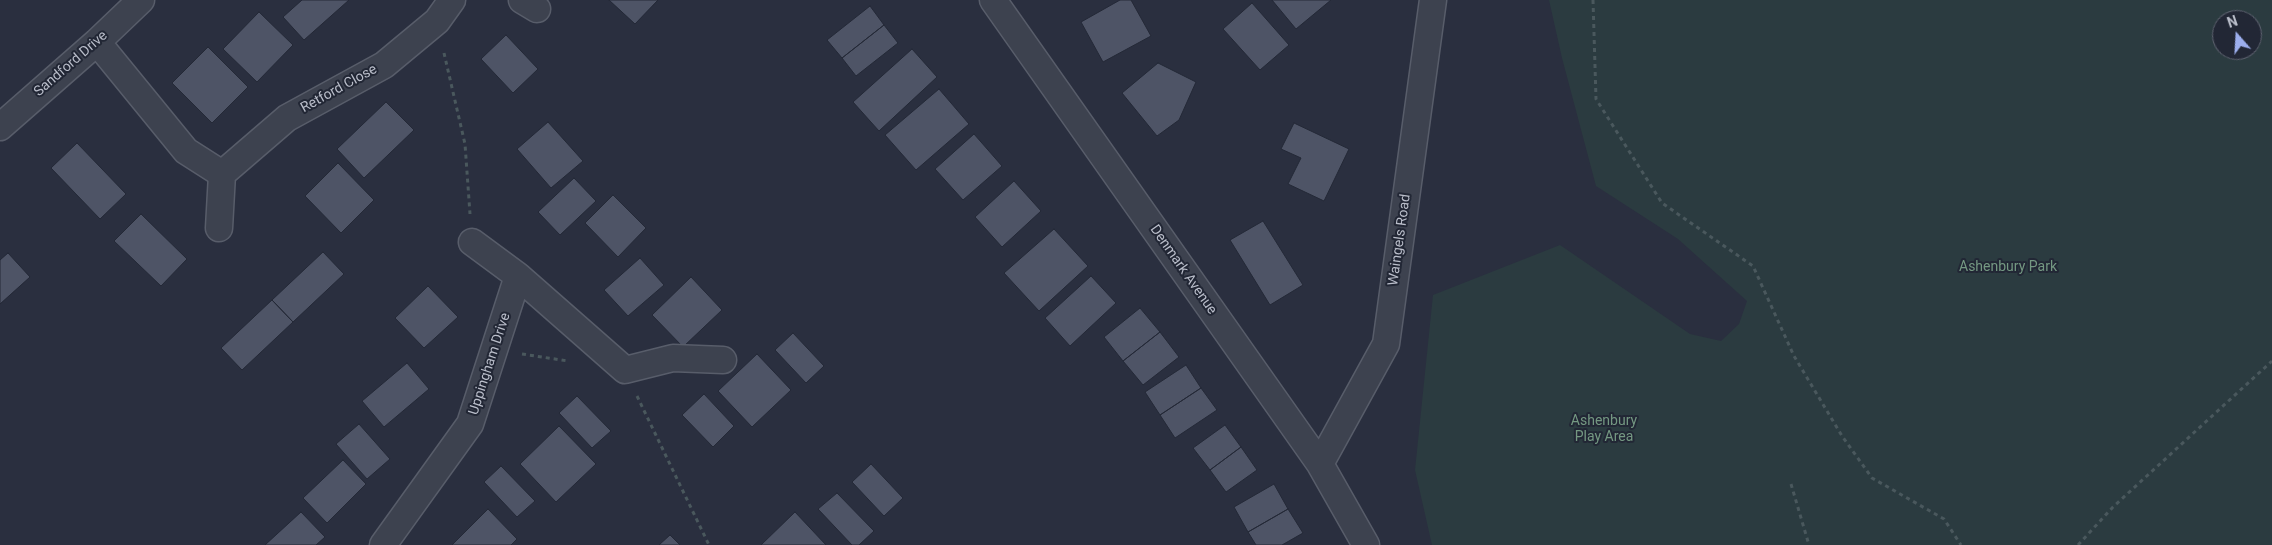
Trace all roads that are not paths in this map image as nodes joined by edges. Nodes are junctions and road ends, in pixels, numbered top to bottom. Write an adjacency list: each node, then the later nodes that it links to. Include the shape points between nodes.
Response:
1 (141, 0): 5 (street, Sandford Drive)
2 (452, 0): 7 (street, Retford Close, via 437,21 384,65 287,118)
3 (1433, 0): 12 (street, Waingels Road, via 1386,344)
4 (999, 3): 12 (street, Denmark Avenue)
5 (97, 42): 6 (street, Sandford Drive); 7 (street, via 186,151)
6 (0, 127)
7 (222, 174): 8 (street)
8 (219, 228)
9 (472, 242): 10 (street)
10 (518, 276): 11 (street, via 625,370 673,358); 13 (street, Uppingham Drive, via 470,424)
11 (723, 360)
12 (1320, 464): 14 (street, Denmark Avenue)
13 (383, 545)
14 (1366, 545)

